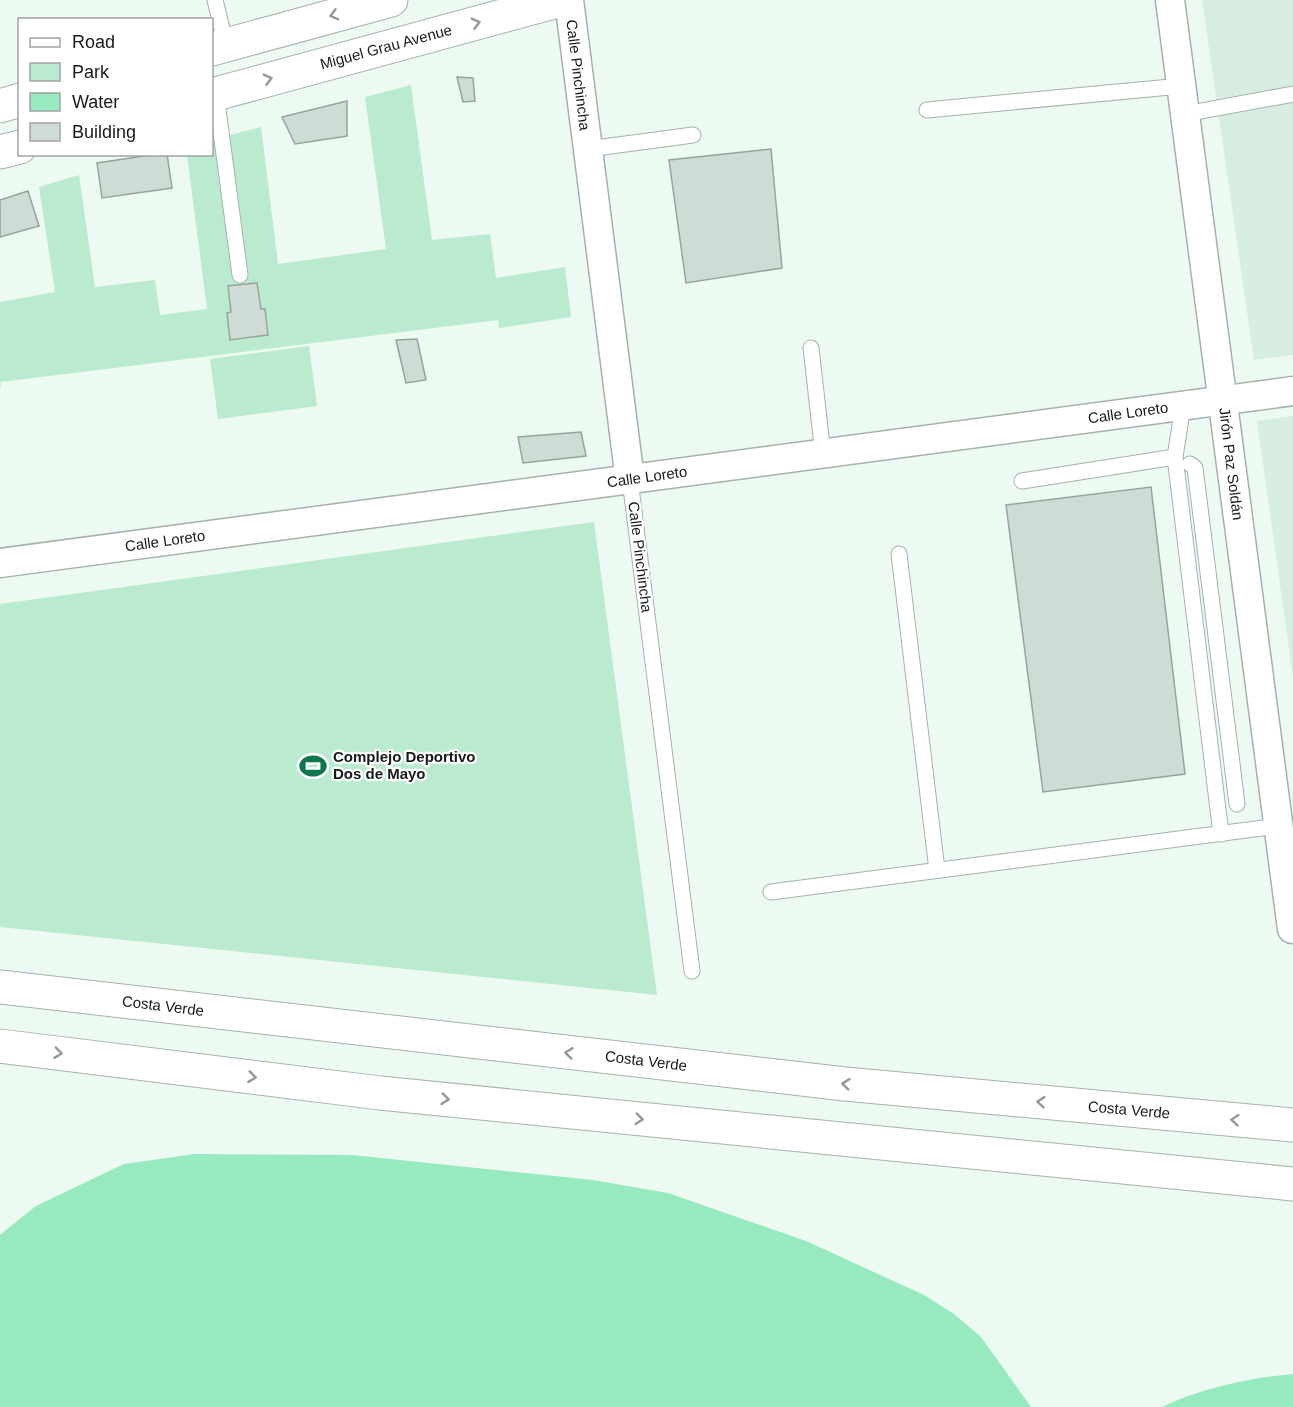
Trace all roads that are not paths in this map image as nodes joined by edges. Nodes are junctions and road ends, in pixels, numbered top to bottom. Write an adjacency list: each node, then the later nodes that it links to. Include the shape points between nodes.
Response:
1 (215, 0): 6 (lane)
2 (391, 0): 6 (main road, one-way to 6)
3 (561, 0): 7 (main road, Miguel Grau Avenue, one-way to 3)
4 (569, 0): 13 (street, Calle Pinchincha)
5 (1170, 0): 9 (street, Jirón Paz Soldán)
6 (219, 47)
7 (214, 94): 15 (lane)
8 (1293, 94): 9 (lane)
9 (1183, 100): 10 (lane); 18 (street, Jirón Paz Soldán)
10 (927, 110)
11 (693, 135): 13 (lane)
12 (18, 148): 14 (main road)
13 (588, 149): 23 (street, Calle Pinchincha)
14 (0, 152)
15 (240, 275)
16 (811, 348): 20 (lane)
17 (1293, 391): 18 (street, Calle Loreto)
18 (1223, 401): 19 (street, Calle Loreto); 27 (street, Jirón Paz Soldán)
19 (1183, 406): 20 (street, Calle Loreto); 21 (lane)
20 (823, 454): 23 (street, Calle Loreto)
21 (1174, 457): 24 (lane); 30 (lane)
22 (1190, 464): 28 (lane, via 1196,468)
23 (630, 480): 26 (street, Calle Loreto); 35 (lane, Calle Pinchincha)
24 (1022, 481)
25 (899, 554): 32 (lane)
26 (0, 562)
27 (1283, 787): 29 (street, Jirón Paz Soldán)
28 (1237, 804)
29 (1278, 826): 30 (lane); 31 (street, Jirón Paz Soldán)
30 (1221, 834): 32 (lane)
31 (1288, 861): 34 (street, Jirón Paz Soldán)
32 (938, 870): 33 (lane)
33 (771, 891)
34 (1292, 929)
35 (692, 971)
36 (0, 987): 38 (main road, Costa Verde, one-way to 36, via 845,1084)
37 (0, 1046): 39 (main road, one-way to 39, via 380,1093)
38 (1293, 1125)
39 (1293, 1185)

